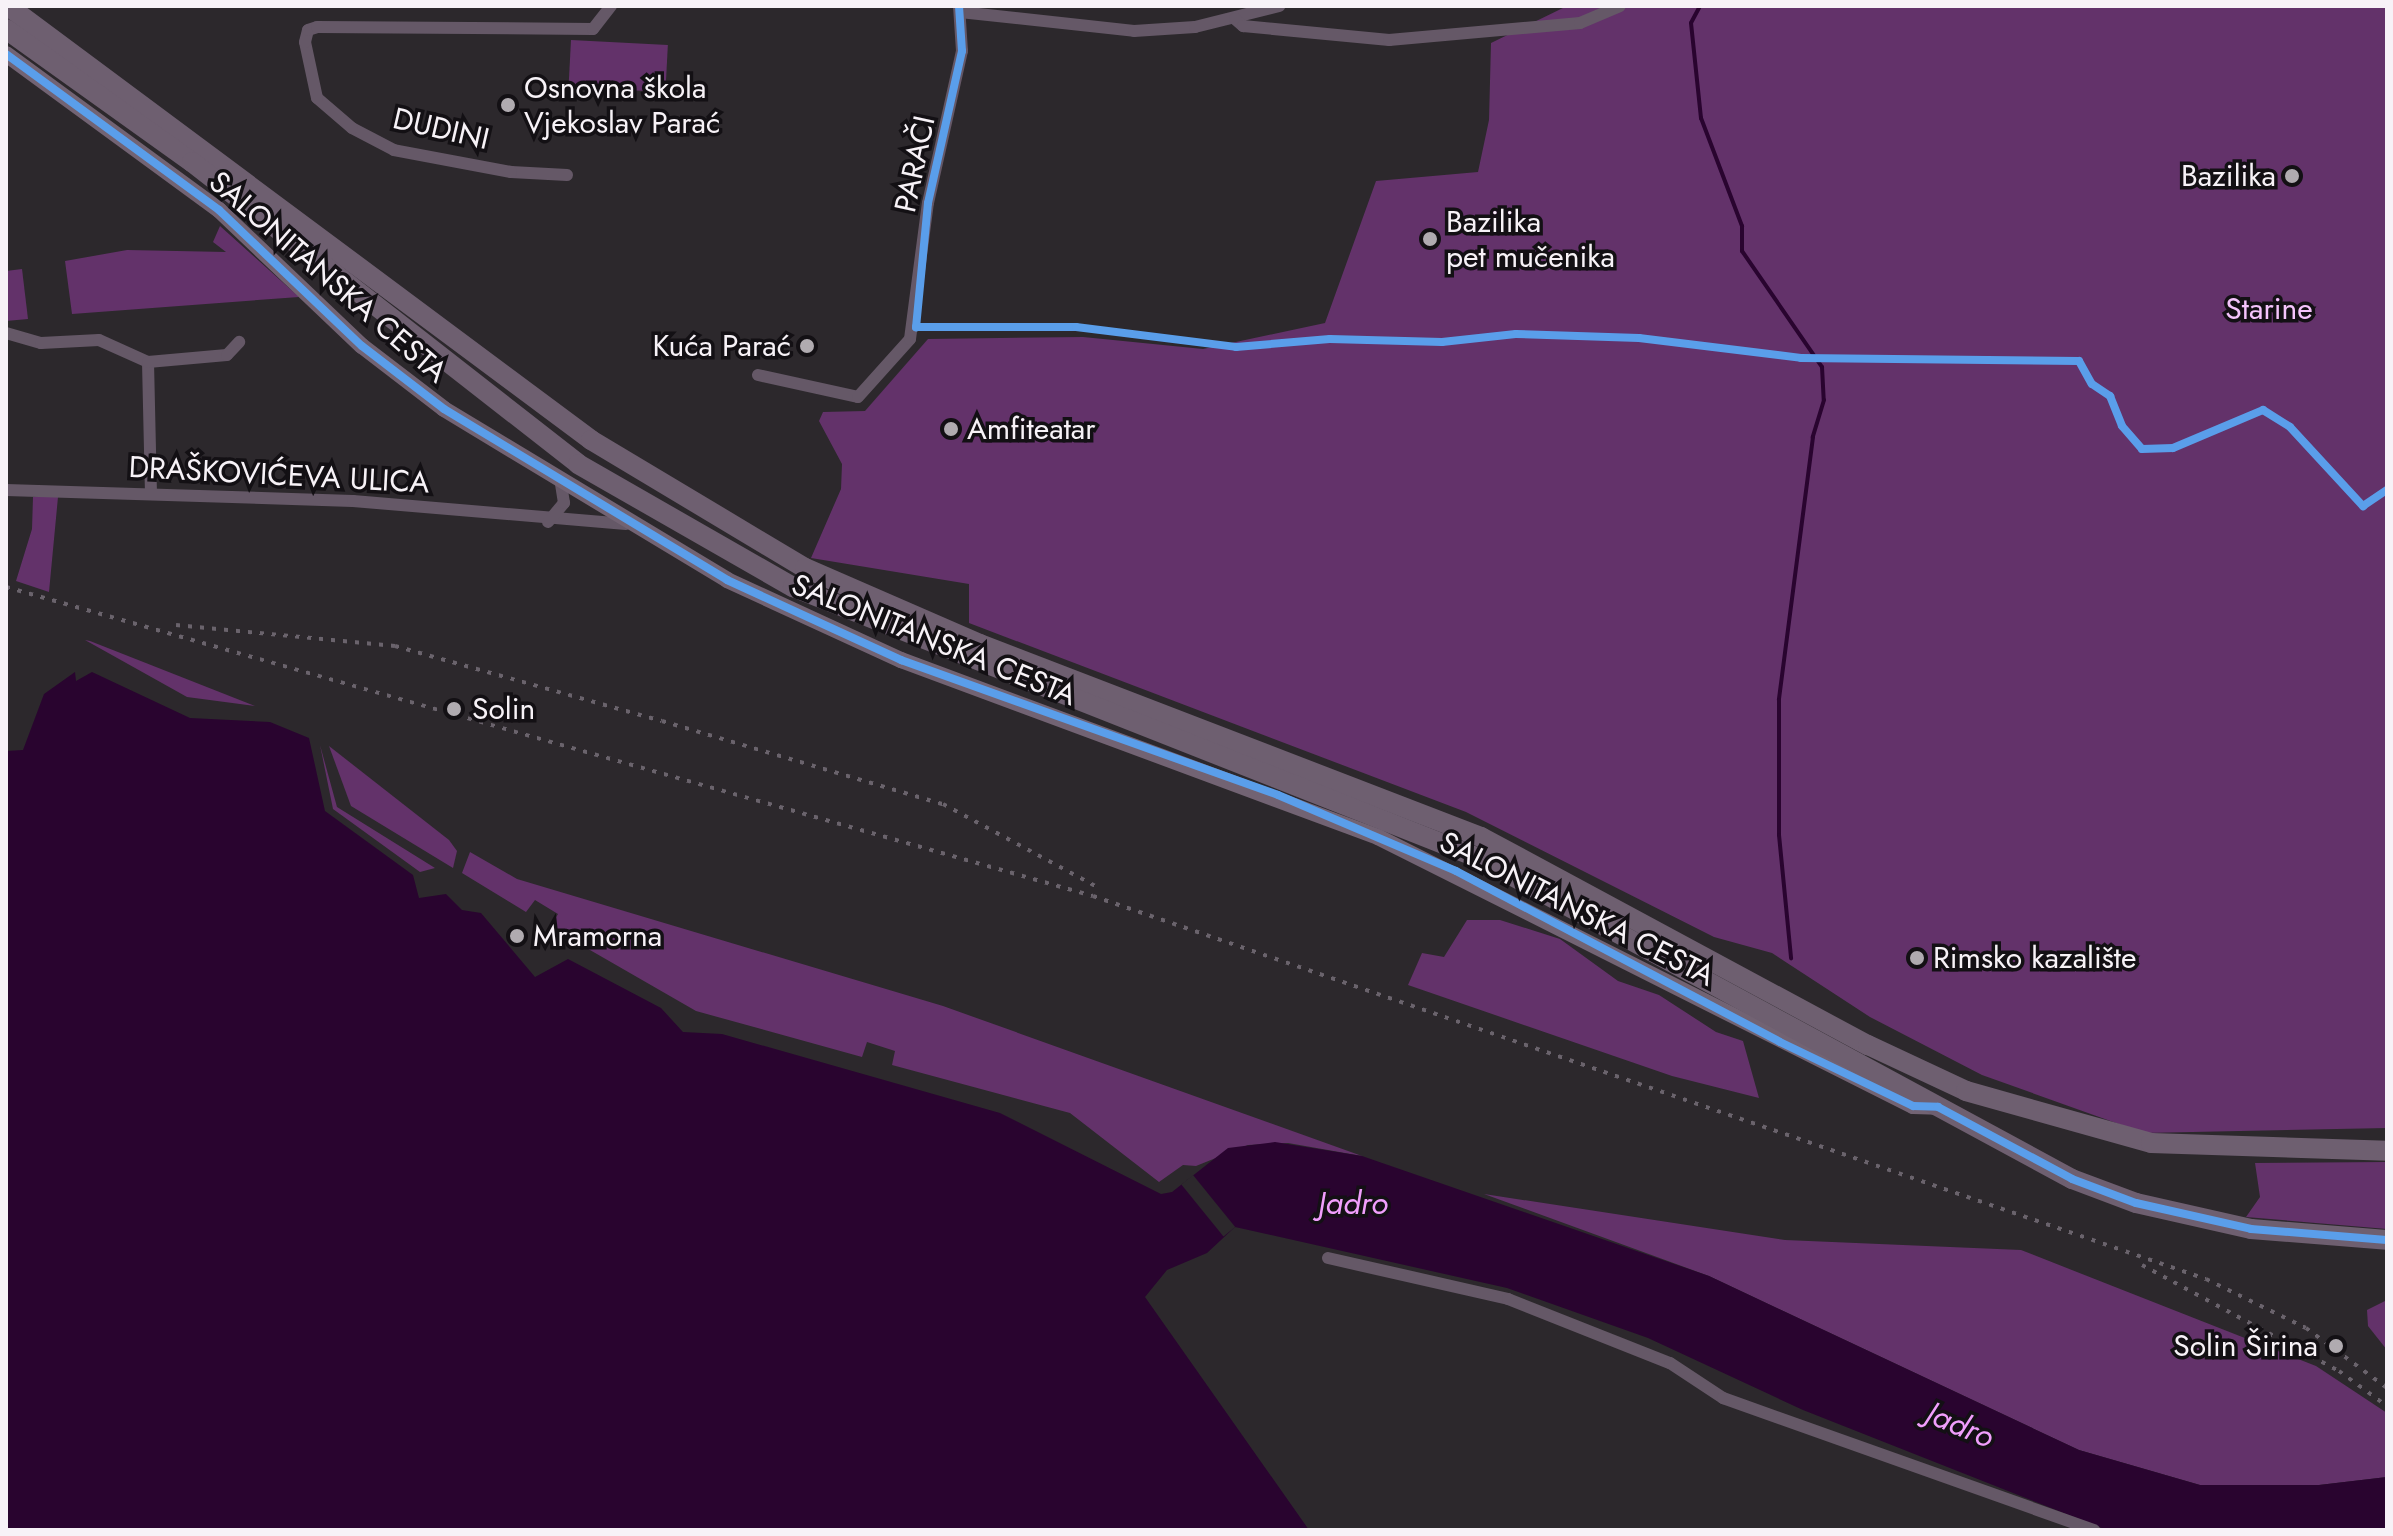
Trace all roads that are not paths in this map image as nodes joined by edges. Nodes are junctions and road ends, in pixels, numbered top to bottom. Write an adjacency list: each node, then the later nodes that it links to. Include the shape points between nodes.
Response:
1 (8, 6): 20 (highway, via 591,440 805,568 980,644 1481,837 1868,1045 1966,1091 2151,1143)
2 (611, 6): 9 (street, DUDINI, via 593,29 308,30 305,42 317,98 352,128 394,150 511,172)
3 (1279, 6): 6 (street)
4 (1620, 6): 6 (street, via 1580,23 1389,40 1243,26)
5 (959, 9): 6 (street, via 1134,31); 13 (street, PARAČI, via 962,51 928,203 910,339 858,397)
6 (1235, 19)
7 (6, 29): 19 (highway, via 192,162 578,464 706,542 884,628 1296,781 1481,859)
8 (6, 54): 14 (main road, SALONITANSKA CESTA, via 219,210 413,386)
9 (567, 175)
10 (6, 333): 12 (street, via 41,343 99,340)
11 (239, 342): 12 (street, via 227,355)
12 (148, 362): 16 (street)
13 (758, 375)
14 (561, 484): 17 (street, via 564,503); 18 (main road, SALONITANSKA CESTA)
15 (6, 490): 16 (street, DRAŠKOVIĆEVA ULICA)
16 (151, 493): 17 (street, DRAŠKOVIĆEVA ULICA, via 353,501)
17 (548, 522): 18 (street, DRAŠKOVIĆEVA ULICA)
18 (626, 524): 19 (main road, SALONITANSKA CESTA, via 838,634 1278,795 1456,871 1913,1106)
19 (1938, 1107): 21 (highway, via 2060,1173 2136,1203 2251,1229)
20 (2387, 1151)
21 (2387, 1240)
22 (1328, 1258): 23 (street, via 1508,1299 1670,1363 1723,1398)
23 (2094, 1530)

